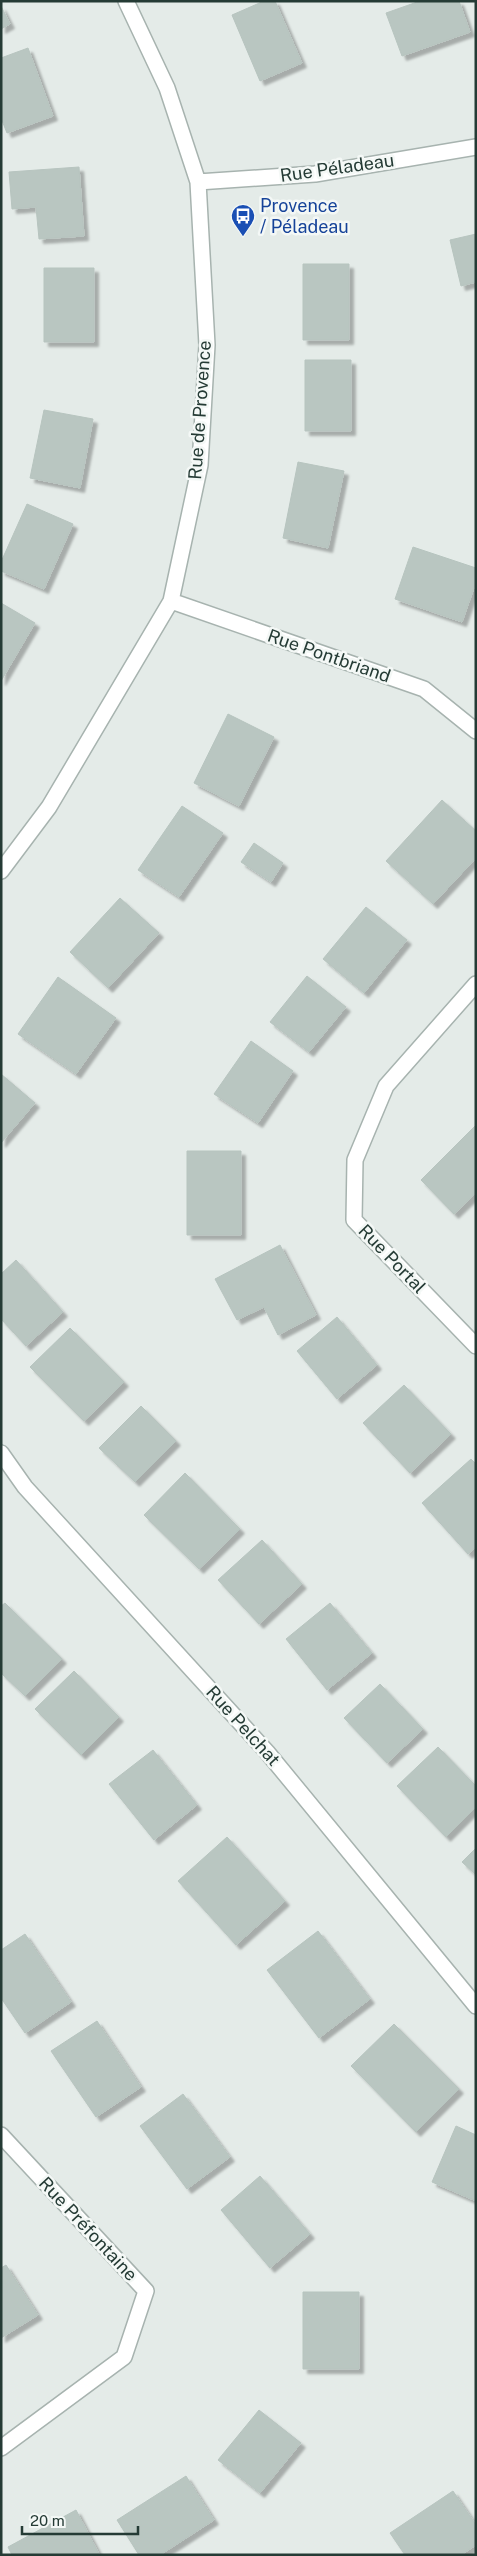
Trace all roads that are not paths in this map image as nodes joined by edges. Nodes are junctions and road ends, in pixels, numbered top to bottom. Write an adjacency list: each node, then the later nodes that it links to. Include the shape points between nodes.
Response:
1 (126, 1): 3 (street, Rue de Provence, via 167,88)
2 (476, 147): 3 (street, Rue Péladeau, via 316,174)
3 (198, 182): 4 (street, Rue de Provence, via 207,345 200,465)
4 (171, 601): 5 (street, Rue Pontbriand, via 424,689); 6 (street, Rue de Provence, via 49,807)
5 (476, 731)
6 (1, 871)
7 (476, 984): 8 (street, Rue Portal, via 386,1086 355,1160 354,1220)
8 (476, 1346)
9 (1, 1453): 10 (street, Rue Pelchat, via 25,1487 267,1752)
10 (476, 2006)
11 (1, 2135): 12 (street, Rue Préfontaine, via 146,2291 124,2357)
12 (1, 2448)

